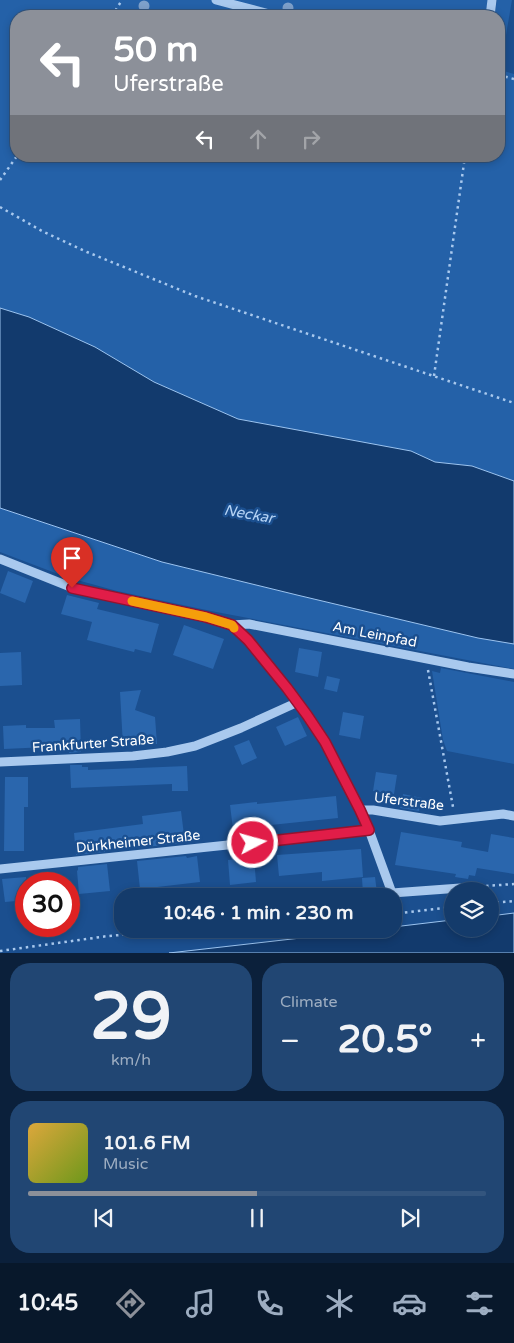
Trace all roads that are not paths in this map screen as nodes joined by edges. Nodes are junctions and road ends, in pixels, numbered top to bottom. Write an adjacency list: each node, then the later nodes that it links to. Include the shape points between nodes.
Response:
1 (216, 0): 2 (street)
2 (254, 10)
3 (0, 559): 4 (street, Uferstraße, via 72,588)
4 (232, 625): 5 (street, Am Leinpfad, via 249,624); 6 (street, Uferstraße)
5 (514, 674)
6 (298, 702): 7 (street, Frankfurter Straße, via 241,728 176,750 133,756); 8 (street, Uferstraße, via 325,742)
7 (0, 762)
8 (360, 810): 9 (street, Uferstraße, via 440,821 503,814); 10 (street, Uferstraße)
9 (514, 816)
10 (369, 830): 11 (street, Dürkheimer Straße); 12 (street, Uferstraße, via 392,893)
11 (0, 869)
12 (444, 889)

